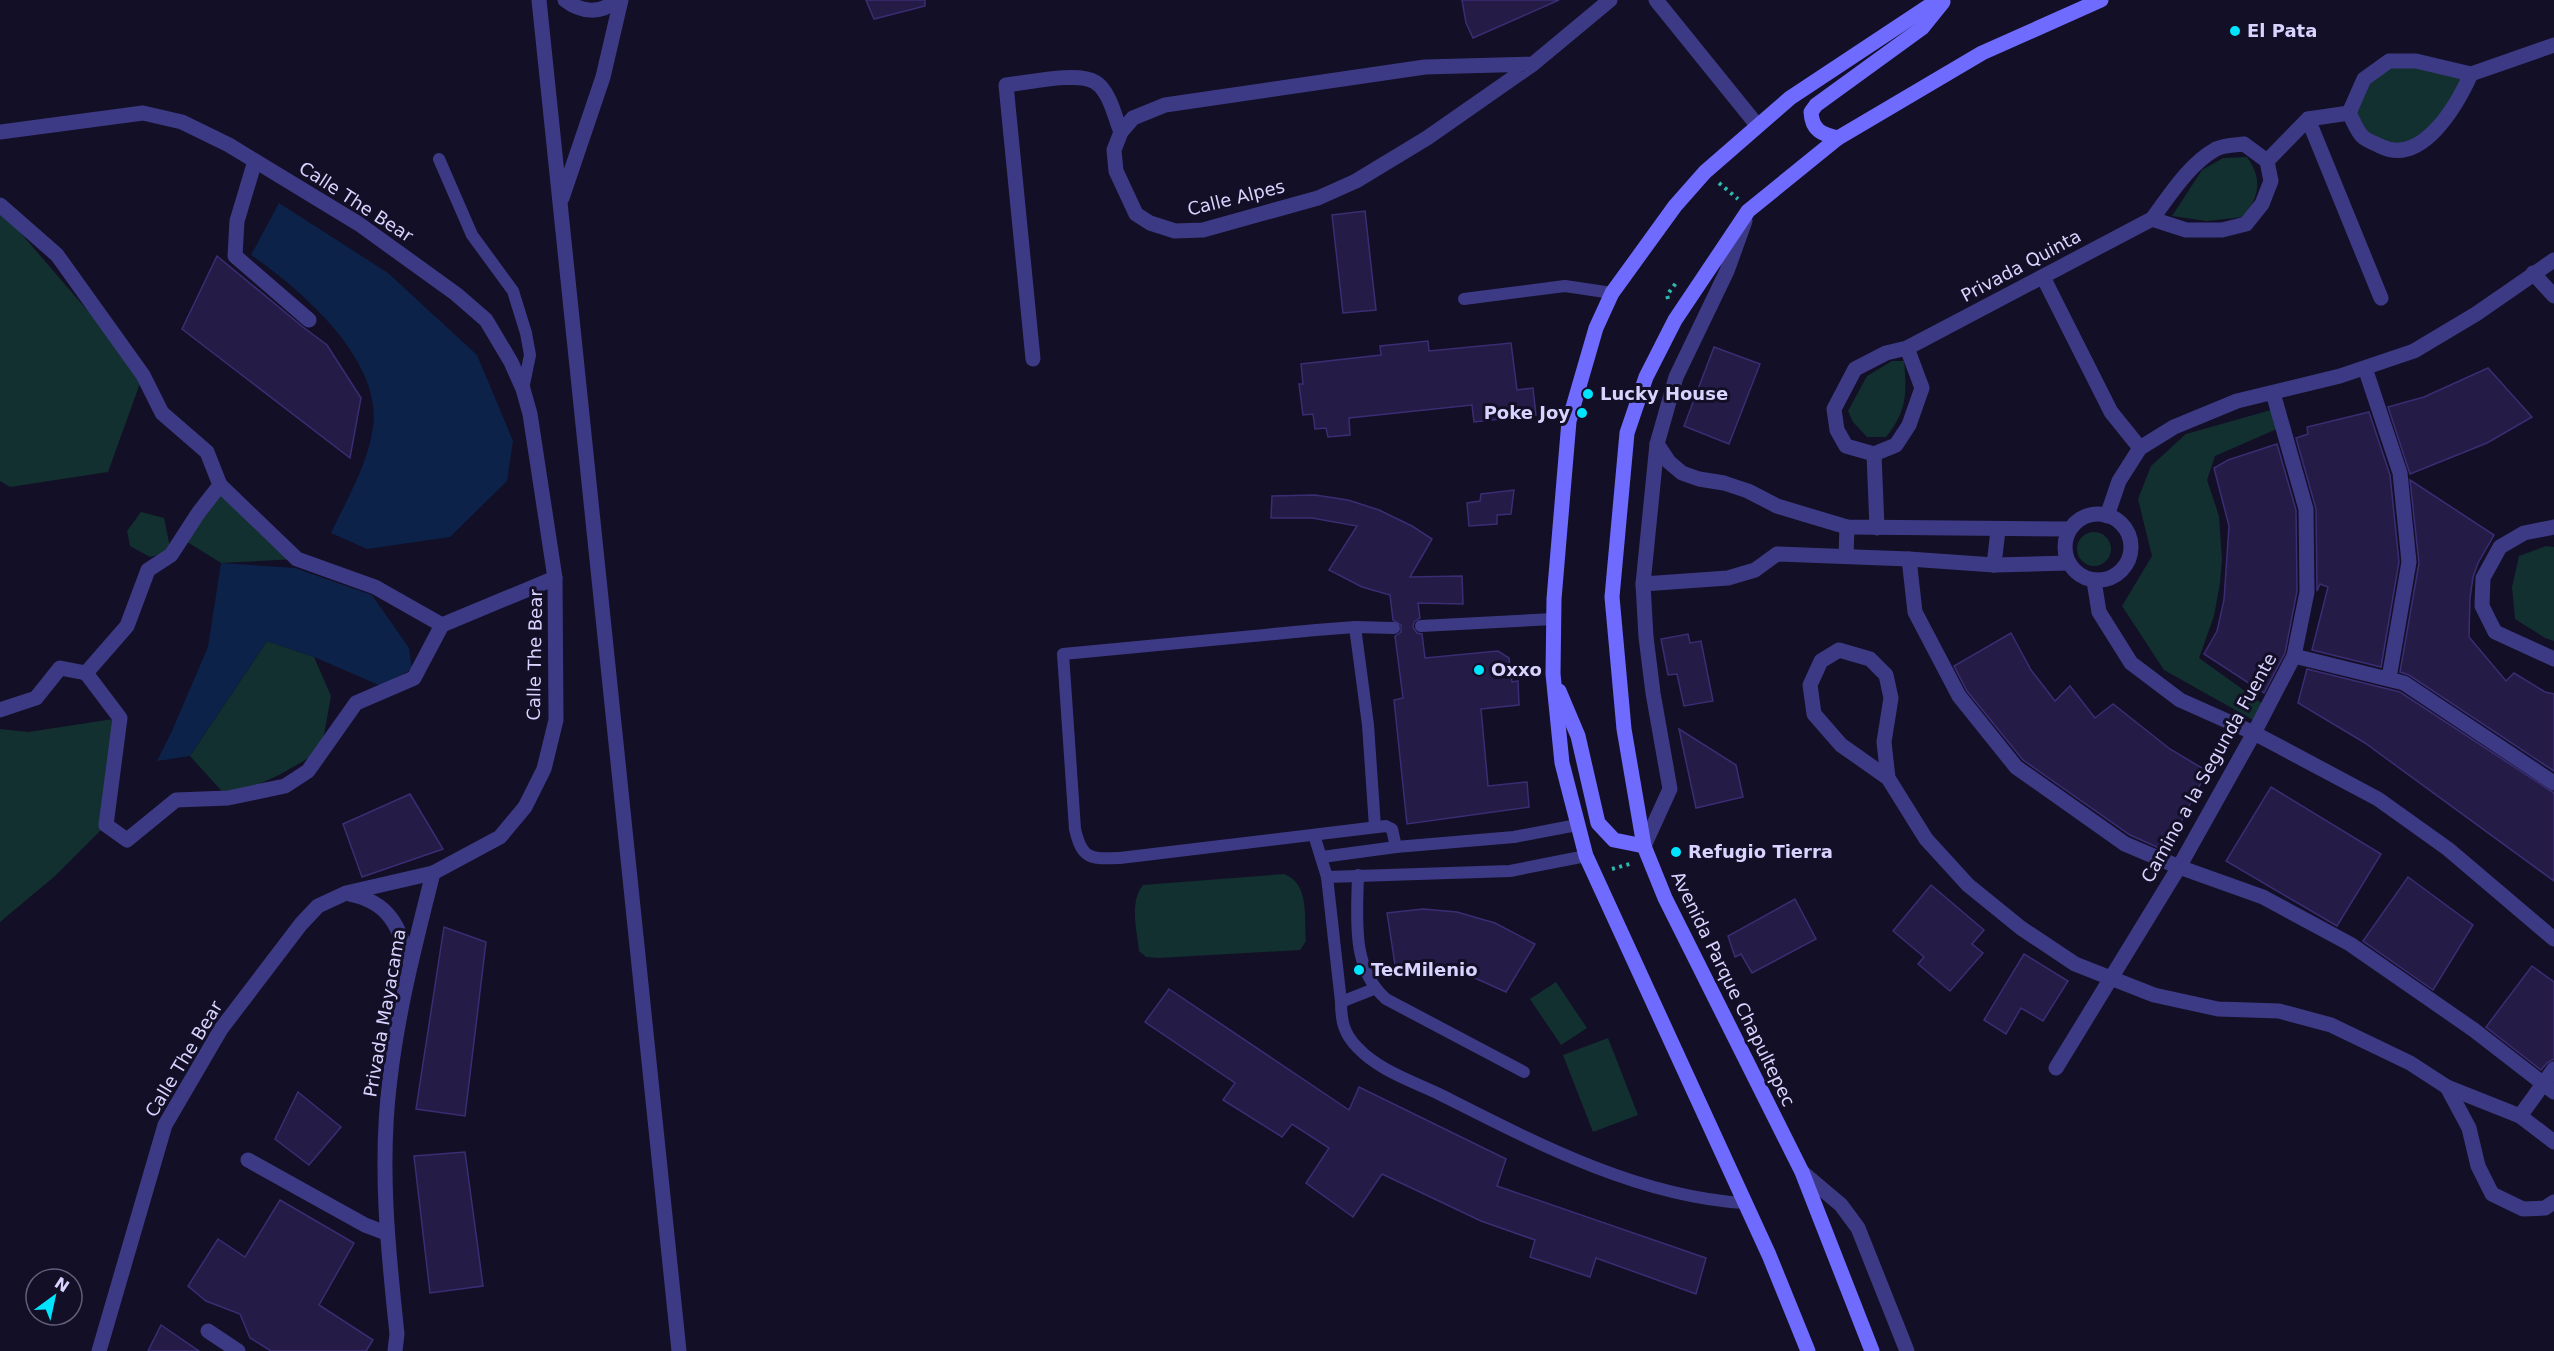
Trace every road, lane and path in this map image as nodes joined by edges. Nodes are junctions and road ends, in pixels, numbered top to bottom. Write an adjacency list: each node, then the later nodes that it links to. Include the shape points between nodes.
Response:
1 (539, 0): 23 (street)
2 (565, 0): 3 (street, via 588,11)
3 (616, 0)
4 (621, 0): 23 (street, via 603,77)
5 (1610, 0): 11 (street, Calle Alpes)
6 (1656, 0): 15 (street)
7 (1938, 0): 15 (main road, via 1790,98)
8 (1945, 0): 18 (main road, via 1922,28 1816,105 1811,112 1815,128 1821,134)
9 (2101, 0): 18 (main road, Avenida Parque Chapultepec, via 1982,53)
10 (2554, 45): 12 (street)
11 (1533, 64): 17 (street, via 1425,67 1165,105 1133,118); 17 (street, Calle Alpes, via 1427,138 1356,181 1318,198 1203,230 1175,231 1150,224 1136,214 1116,171 1114,150)
12 (2471, 74): 13 (street, via 2416,61 2389,62 2364,79); 13 (street, via 2458,103 2415,147 2389,150 2363,137)
13 (2349, 113): 14 (street)
14 (2308, 119): 21 (street); 32 (street)
15 (1757, 125): 22 (main road)
16 (0, 132): 20 (street, Calle The Bear, via 144,113 200,129)
17 (1120, 132): 36 (street, via 1107,97 1096,82 1079,77 1006,85)
18 (1838, 138): 25 (main road, Avenida Parque Chapultepec)
19 (439, 159): 38 (lane, via 472,235 513,291 530,355)
20 (255, 161): 34 (street, via 237,221 235,256); 38 (street, Calle The Bear, via 359,224 456,294 486,320)
21 (2267, 161): 26 (street, Privada Quinta, via 2244,144 2218,148 2198,163); 26 (street, via 2271,181 2262,204 2246,224 2222,230 2186,230)
22 (1705, 172): 25 (path); 30 (main road, via 1675,206)
23 (560, 203): 105 (street)
24 (0, 205): 43 (street, via 57,255 143,375 162,413 207,452)
25 (1749, 211): 40 (street, via 1727,271 1676,378); 75 (main road, Avenida Parque Chapultepec, via 1675,320 1646,377 1627,433 1612,597 1624,729)
26 (2152, 219): 29 (street, Privada Quinta)
27 (2554, 260): 28 (street)
28 (2532, 273): 31 (street); 37 (street, via 2476,314 2414,351)
29 (2043, 278): 35 (street, Privada Quinta); 41 (street, via 2111,412)
30 (1612, 293): 33 (lane, via 1565,286); 57 (main road, via 1596,327 1569,421)
31 (2554, 296)
32 (2381, 298)
33 (1464, 299)
34 (309, 320)
35 (1907, 348): 42 (street, via 1922,388 1909,425 1896,446); 42 (street, Privada Quinta, via 1886,353 1855,369 1834,409 1837,430 1846,446)
36 (1033, 360)
37 (2365, 368): 39 (street); 66 (street, via 2400,473 2409,562)
38 (523, 389): 54 (street, Calle The Bear)
39 (2273, 393): 41 (street, via 2237,401 2174,427); 62 (street, Camino a la Segunda Fuente, via 2306,509 2307,592)
40 (1657, 444): 45 (street, via 1669,462 1682,472); 56 (street)
41 (2140, 448): 44 (street, via 2119,481)
42 (1874, 454): 47 (street)
43 (220, 485): 58 (street, via 297,559 375,587); 64 (street, via 171,555 148,570 127,626)
44 (2107, 516): 48 (street, via 2086,516); 55 (street, via 2120,522 2131,547 2120,572 2108,579)
45 (1846, 527): 47 (street); 50 (street)
46 (2554, 527): 63 (street, via 2524,533 2500,547 2483,578 2482,606 2495,632)
47 (1877, 528): 49 (street)
48 (2070, 529): 49 (street); 52 (street, via 2065,540)
49 (1998, 530): 53 (street)
50 (1846, 556): 51 (street); 56 (street, via 1777,554 1755,570 1728,578)
51 (1909, 559): 53 (street); 78 (street, via 1915,612 1959,696 2016,767 2125,844)
52 (2069, 563): 53 (street); 55 (street, via 2084,578)
53 (1994, 565)
54 (555, 578): 58 (street); 79 (street, Calle The Bear, via 556,720 544,769 525,807 500,837)
55 (2094, 580): 68 (street, via 2099,612 2131,663 2180,700)
56 (1642, 584): 75 (street, via 1653,693 1671,789)
57 (1554, 619): 59 (lane); 65 (main road)
58 (442, 625): 64 (street, via 414,678 356,703 308,771 285,786 228,798 176,800 127,840 106,825 120,718)
59 (1421, 626)
60 (1355, 627): 61 (lane); 72 (lane, via 1368,725); 73 (lane, via 1063,654 1075,829 1086,855 1094,859 1120,858)
61 (1394, 628)
62 (2294, 656): 66 (street); 68 (street, Camino a la Segunda Fuente)
63 (2554, 659)
64 (86, 673): 67 (street, via 60,668 36,698)
65 (1553, 674): 71 (main road, via 1562,764); 75 (main road, via 1578,736 1598,824 1614,840)
66 (2389, 678): 70 (street, via 2404,683)
67 (0, 710)
68 (2254, 733): 78 (street, Camino a la Segunda Fuente); 84 (street, via 2378,799 2448,849)
69 (1888, 778): 69 (street, via 1840,745 1814,714 1810,685 1821,661 1839,650 1870,659 1886,675 1892,698 1884,742); 86 (street, via 1926,839 1968,885 2021,928 2075,964)
70 (2554, 783)
71 (1577, 825): 74 (lane, via 1514,837); 76 (main road)
72 (1375, 827): 73 (lane); 74 (lane, via 1392,829)
73 (1314, 835): 77 (lane)
74 (1396, 847): 77 (lane)
75 (1646, 852): 80 (path); 97 (main road, Avenida Parque Chapultepec, via 1665,898)
76 (1586, 856): 80 (main road); 81 (lane, via 1510,871)
77 (1322, 857): 82 (lane)
78 (2178, 867): 86 (street, Camino a la Segunda Fuente); 93 (street, via 2263,897 2350,944 2474,1030)
79 (433, 873): 83 (street, Calle The Bear); 85 (street, Privada Mayacama)
80 (1594, 874): 98 (main road)
81 (1358, 875): 82 (lane); 87 (lane, via 1356,931 1366,975)
82 (1327, 877): 88 (lane)
83 (346, 893): 85 (street, via 366,897 387,912 400,929); 102 (street, Calle The Bear, via 318,906 301,924 221,1029 165,1125)
84 (2554, 939)
85 (410, 962): 100 (street, Privada Mayacama, via 390,1079)
86 (2110, 978): 89 (street, Camino a la Segunda Fuente); 92 (street, via 2165,998 2218,1009 2278,1011 2331,1025 2410,1063)
87 (1374, 989): 88 (lane); 91 (lane)
88 (1341, 1002): 98 (lane, via 1345,1034 1364,1055 1550,1150 1710,1202)
89 (2056, 1068)
90 (2554, 1070): 93 (street)
91 (1524, 1072)
92 (2447, 1087): 94 (street); 99 (street, via 2469,1128 2478,1166 2492,1194 2523,1209)
93 (2549, 1088): 94 (street)
94 (2520, 1116): 95 (street)
95 (2554, 1142)
96 (248, 1160): 100 (street)
97 (1802, 1172): 107 (main road, Avenida Parque Chapultepec); 108 (street, via 1841,1205 1858,1228)
98 (1745, 1203): 106 (main road)
99 (2551, 1208)
100 (386, 1233): 104 (street, Privada Mayacama, via 397,1334)
101 (208, 1331): 103 (street)
102 (99, 1351)
103 (238, 1351)
104 (395, 1351)
105 (680, 1351)
106 (1808, 1351)
107 (1872, 1351)
108 (1907, 1351)

